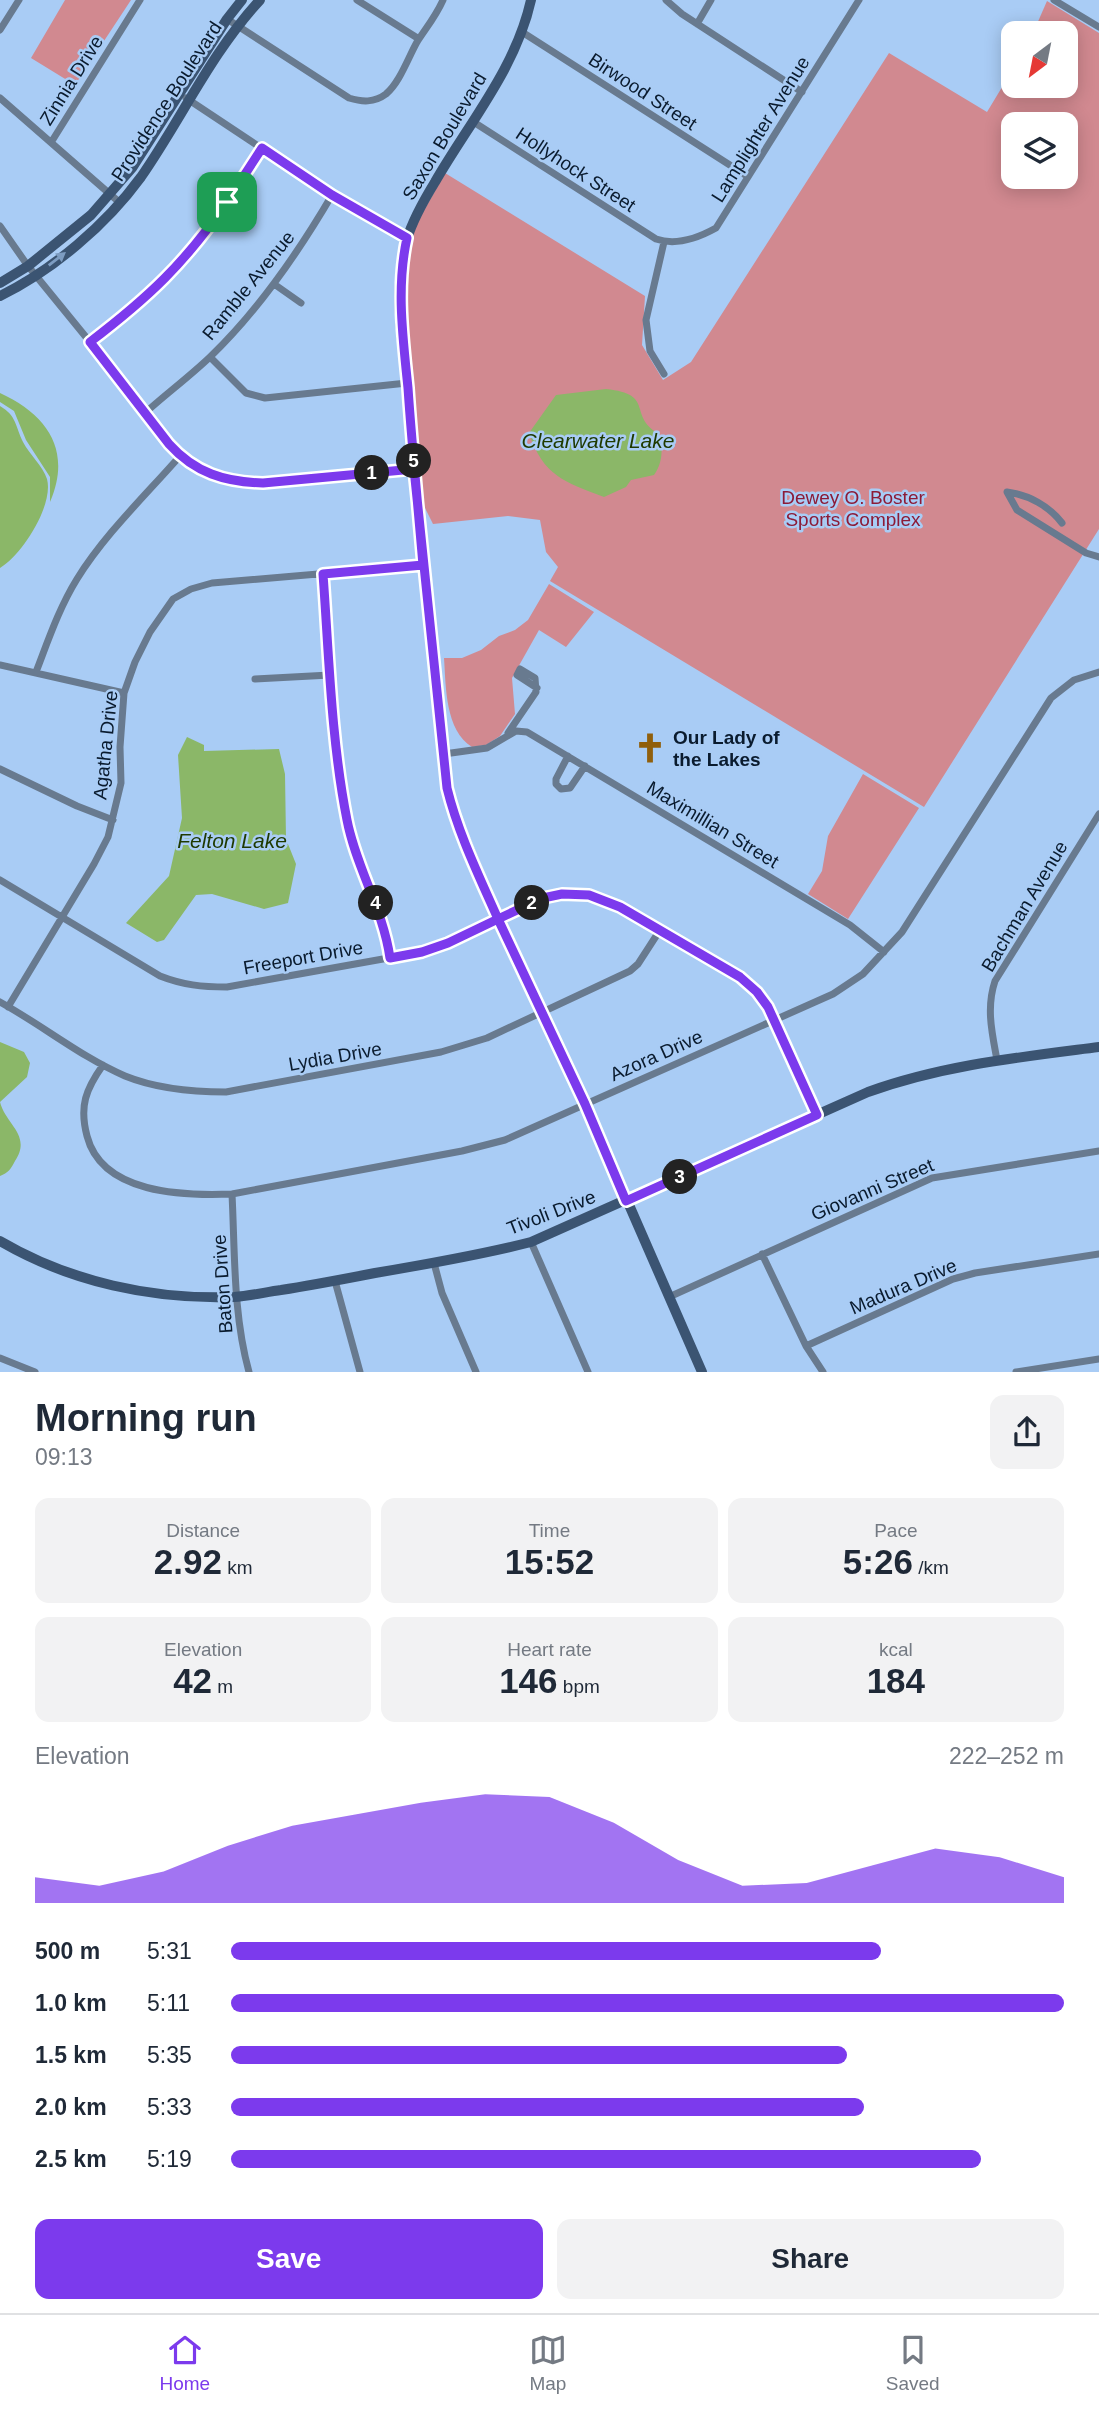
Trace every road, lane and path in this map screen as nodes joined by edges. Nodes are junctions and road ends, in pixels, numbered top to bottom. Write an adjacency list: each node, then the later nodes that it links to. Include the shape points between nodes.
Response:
1 (19, 0): 15 (street)
2 (140, 0): 22 (street, Zinnia Drive)
3 (242, 0): 12 (main road, Providence Boulevard)
4 (260, 0): 12 (main road, Providence Boulevard)
5 (358, 0): 17 (street)
6 (443, 0): 17 (street)
7 (531, 0): 16 (main road, Saxon Boulevard)
8 (666, 0): 13 (street)
9 (712, 0): 13 (street)
10 (1054, 0): 14 (street)
11 (857, 1): 18 (street, Lamplighter Avenue)
12 (232, 22): 17 (street, via 362,102 384,96 391,89); 19 (main road, Providence Boulevard)
13 (697, 24): 18 (street)
14 (1099, 27)
15 (0, 30)
16 (522, 32): 21 (main road, Saxon Boulevard); 24 (street, Birwood Street)
17 (419, 39)
18 (802, 92): 24 (street, Lamplighter Avenue)
19 (184, 97): 23 (street); 25 (main road, Providence Boulevard); 27 (main road, Providence Boulevard, via 141,177)
20 (0, 98): 22 (street)
21 (472, 121): 29 (main road, Saxon Boulevard); 30 (street, Hollyhock Street)
22 (52, 142): 25 (street)
23 (262, 148): 26 (street); 37 (street, via 211,226 169,277)
24 (747, 176): 30 (street, Lamplighter Avenue, via 716,228 700,237)
25 (111, 193): 27 (street); 31 (main road, Providence Boulevard)
26 (332, 195): 29 (street); 34 (street, Ramble Avenue)
27 (119, 202): 32 (main road, Providence Boulevard, one-way to 27)
28 (0, 226): 31 (street)
29 (407, 238): 40 (main road, Saxon Boulevard, via 401,290)
30 (664, 242): 39 (street, via 646,320 650,351)
31 (28, 266): 32 (street); 33 (main road, Providence Boulevard)
32 (37, 275): 35 (main road, Providence Boulevard); 37 (street)
33 (0, 283)
34 (274, 284): 36 (street); 38 (street, Ramble Avenue)
35 (0, 296)
36 (301, 303)
37 (90, 342): 41 (street)
38 (210, 357): 40 (street, via 246,393 265,398); 41 (street, Ramble Avenue)
39 (664, 374)
40 (407, 383): 43 (main road, Saxon Boulevard)
41 (145, 413): 42 (street)
42 (180, 456): 43 (street, via 204,472 241,483); 49 (street, via 77,579 60,608)
43 (414, 469): 46 (main road, Saxon Boulevard)
44 (1062, 523): 45 (street, via 1045,506 1007,492 1017,510)
45 (1099, 557)
46 (423, 565): 47 (street, Agatha Drive); 56 (main road, Saxon Boulevard)
47 (323, 574): 51 (street); 54 (street, Agatha Drive, via 212,583 173,599 150,632)
48 (0, 664): 49 (street)
49 (36, 672): 54 (street)
50 (1099, 672): 66 (street, Azora Drive, via 1074,680 1051,698 902,932)
51 (330, 676): 52 (street); 67 (street, via 347,823 382,920)
52 (255, 680)
53 (537, 688): 55 (street)
54 (124, 693): 61 (street, Agatha Drive, via 121,783)
55 (508, 734): 56 (street, via 487,748); 57 (street, Maximillian Street, via 521,730)
56 (444, 754): 64 (main road, Saxon Boulevard, via 453,810)
57 (568, 756): 58 (street, Maximillian Street); 58 (street, via 556,779 561,789 570,788)
58 (585, 766): 66 (street, Maximillian Street, via 850,925)
59 (0, 769): 61 (street)
60 (1099, 814): 73 (street, Bachman Avenue, via 995,981 990,1020)
61 (113, 820): 63 (street, Agatha Drive)
62 (0, 880): 63 (street, Freeport Drive)
63 (62, 918): 67 (street, Freeport Drive, via 160,976 201,988); 69 (street, Agatha Drive)
64 (498, 919): 65 (street, Freeport Drive, via 543,898 589,895); 67 (street, Freeport Drive, via 448,943); 70 (main road, Saxon Boulevard)
65 (660, 930): 70 (street, Lydia Drive, via 630,971); 71 (street, Freeport Drive, via 740,977 757,992)
66 (884, 952): 71 (street, Azora Drive, via 863,974 833,994)
67 (390, 958)
68 (0, 1002): 69 (street, Lydia Drive)
69 (8, 1007): 74 (street, Lydia Drive)
70 (541, 1012): 74 (street, Lydia Drive, via 487,1038 440,1052 226,1092 154,1085); 75 (main road, Saxon Boulevard)
71 (773, 1020): 75 (street, Azora Drive); 76 (street, Freeport Drive)
72 (1099, 1047): 73 (main road, Tivoli Drive)
73 (997, 1060): 76 (main road, Tivoli Drive, via 900,1080)
74 (103, 1065): 78 (street, Azora Drive, via 89,1086 84,1114 88,1141 103,1165 124,1180 149,1188)
75 (585, 1104): 78 (street, Azora Drive, via 505,1140 462,1151); 79 (main road, Saxon Boulevard)
76 (817, 1115): 79 (main road, Tivoli Drive)
77 (1099, 1151): 82 (street, Giovanni Street, via 932,1178)
78 (232, 1194): 86 (street, Baton Drive)
79 (626, 1201): 81 (main road, Tivoli Drive); 87 (main road, Saxon Boulevard)
80 (0, 1241): 86 (main road, Tivoli Drive, via 95,1282 193,1297)
81 (531, 1242): 84 (main road, Tivoli Drive); 95 (street)
82 (762, 1254): 87 (street, Giovanni Street); 88 (street)
83 (1099, 1254): 88 (street, Madura Drive, via 953,1279)
84 (434, 1262): 85 (main road, Tivoli Drive); 94 (street, via 442,1293)
85 (335, 1281): 86 (main road, Tivoli Drive); 93 (street)
86 (237, 1297): 92 (street, Baton Drive)
87 (669, 1297): 96 (main road, Saxon Boulevard)
88 (806, 1346): 97 (street)
89 (0, 1358): 91 (street)
90 (1099, 1359): 98 (street)
91 (35, 1371)
92 (249, 1371)
93 (359, 1371)
94 (476, 1371)
95 (588, 1371)
96 (702, 1371)
97 (823, 1371)
98 (1016, 1371)

